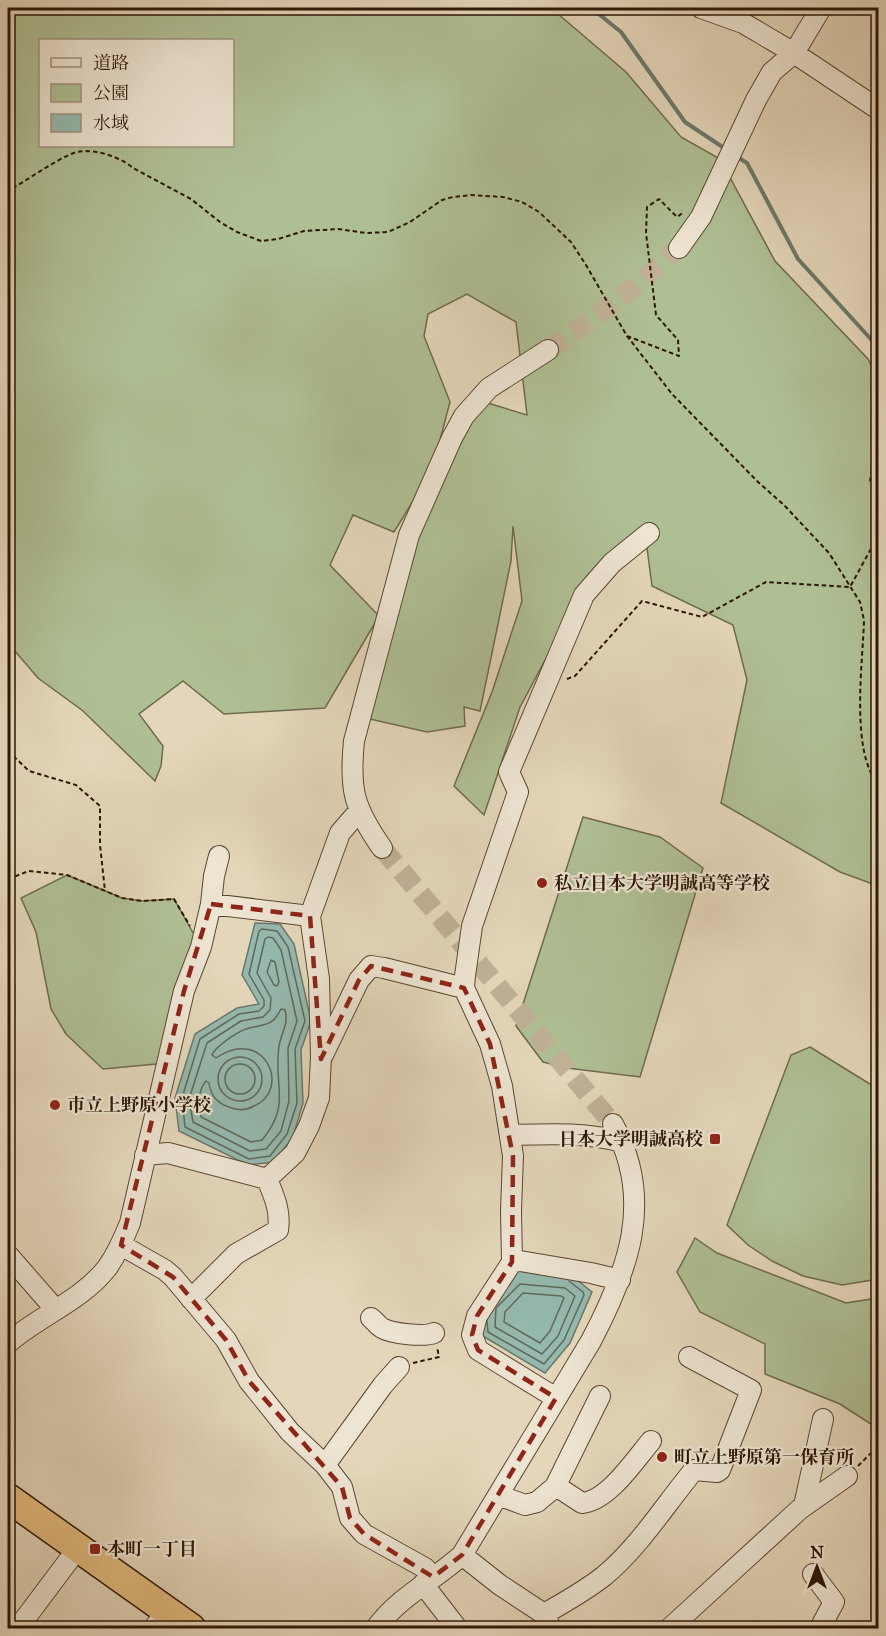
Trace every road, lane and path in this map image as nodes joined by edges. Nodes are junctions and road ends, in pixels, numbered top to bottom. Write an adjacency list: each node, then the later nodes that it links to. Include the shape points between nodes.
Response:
1 (701, 8): 3 (street, via 743,23)
2 (821, 8): 3 (street)
3 (794, 53): 4 (street); 7 (street, via 772,72 701,217)
4 (879, 109)
5 (8, 194): 8 (path, via 73,152 89,151 126,162 191,199 237,232 261,241 304,231 388,232 442,200 471,195 503,197 539,212 571,242)
6 (686, 210): 8 (path, via 677,217 658,199 647,207 646,232 656,315 678,340 678,356)
7 (678, 248)
8 (627, 336): 14 (path, via 672,394 830,553)
9 (548, 350): 18 (street, via 489,388 464,416 409,535 354,741 353,785)
10 (879, 468): 11 (path, via 872,468 870,482)
11 (879, 494)
12 (649, 533): 15 (street, via 612,563 584,595)
13 (879, 536): 14 (path)
14 (850, 587): 15 (path, via 766,582 702,617 642,601 575,676); 17 (path, via 860,602 864,620 860,733 867,764)
15 (547, 686): 26 (street, via 509,772 518,792 472,926)
16 (8, 751): 22 (path, via 28,771 76,785 100,806)
17 (879, 784)
18 (359, 811): 19 (street); 24 (street, via 340,833)
19 (382, 848)
20 (219, 856): 23 (street)
21 (8, 879): 22 (path, via 29,871 67,875)
22 (105, 892): 25 (path, via 142,901 174,899)
23 (211, 904): 24 (street); 25 (street)
24 (310, 916): 27 (street, via 319,979)
25 (201, 943): 29 (street, via 184,991)
26 (464, 988): 27 (street, via 371,966 359,980); 28 (street, via 490,1044)
27 (321, 1057): 30 (street, via 319,1098 309,1126 296,1153)
28 (510, 1135): 33 (street); 34 (street, via 600,1137 618,1133 630,1170 634,1212)
29 (144, 1155): 30 (street, via 168,1153); 31 (street, via 130,1223)
30 (267, 1179): 35 (street, via 280,1218 278,1230 236,1254)
31 (121, 1245): 35 (street, via 165,1270); 36 (street, via 108,1267 87,1289)
32 (8, 1255): 36 (street)
33 (512, 1262): 34 (street); 43 (street, via 477,1316 472,1335 478,1350)
34 (620, 1280): 43 (street, via 591,1341)
35 (191, 1299): 47 (street, via 226,1340 249,1381 290,1432)
36 (56, 1310): 39 (street)
37 (371, 1318): 38 (street, via 383,1329 398,1333)
38 (434, 1333): 41 (path, via 439,1357)
39 (8, 1342)
40 (689, 1357): 58 (street, via 751,1390 720,1470 694,1470 620,1561)
41 (399, 1367): 47 (street)
42 (600, 1396): 49 (street)
43 (556, 1398): 50 (street)
44 (823, 1419): 52 (street)
45 (651, 1442): 49 (street, via 613,1486 590,1502 582,1503)
46 (879, 1446): 48 (path)
47 (325, 1465): 56 (street, via 342,1487 350,1518 364,1534 424,1568)
48 (847, 1476): 52 (street)
49 (556, 1486): 50 (street, via 537,1502 525,1505)
50 (498, 1496): 54 (street)
51 (8, 1498): 53 (highway)
52 (804, 1506): 63 (street)
53 (78, 1548): 57 (highway); 59 (street)
54 (462, 1555): 56 (street, via 444,1572); 58 (street)
55 (813, 1574): 64 (street, via 834,1602)
56 (428, 1580): 61 (street, via 399,1602); 62 (street)
57 (160, 1620): 60 (highway)
58 (548, 1621)
59 (16, 1626)
60 (192, 1629)
61 (376, 1629)
62 (457, 1629)
63 (670, 1629)
64 (820, 1629)

